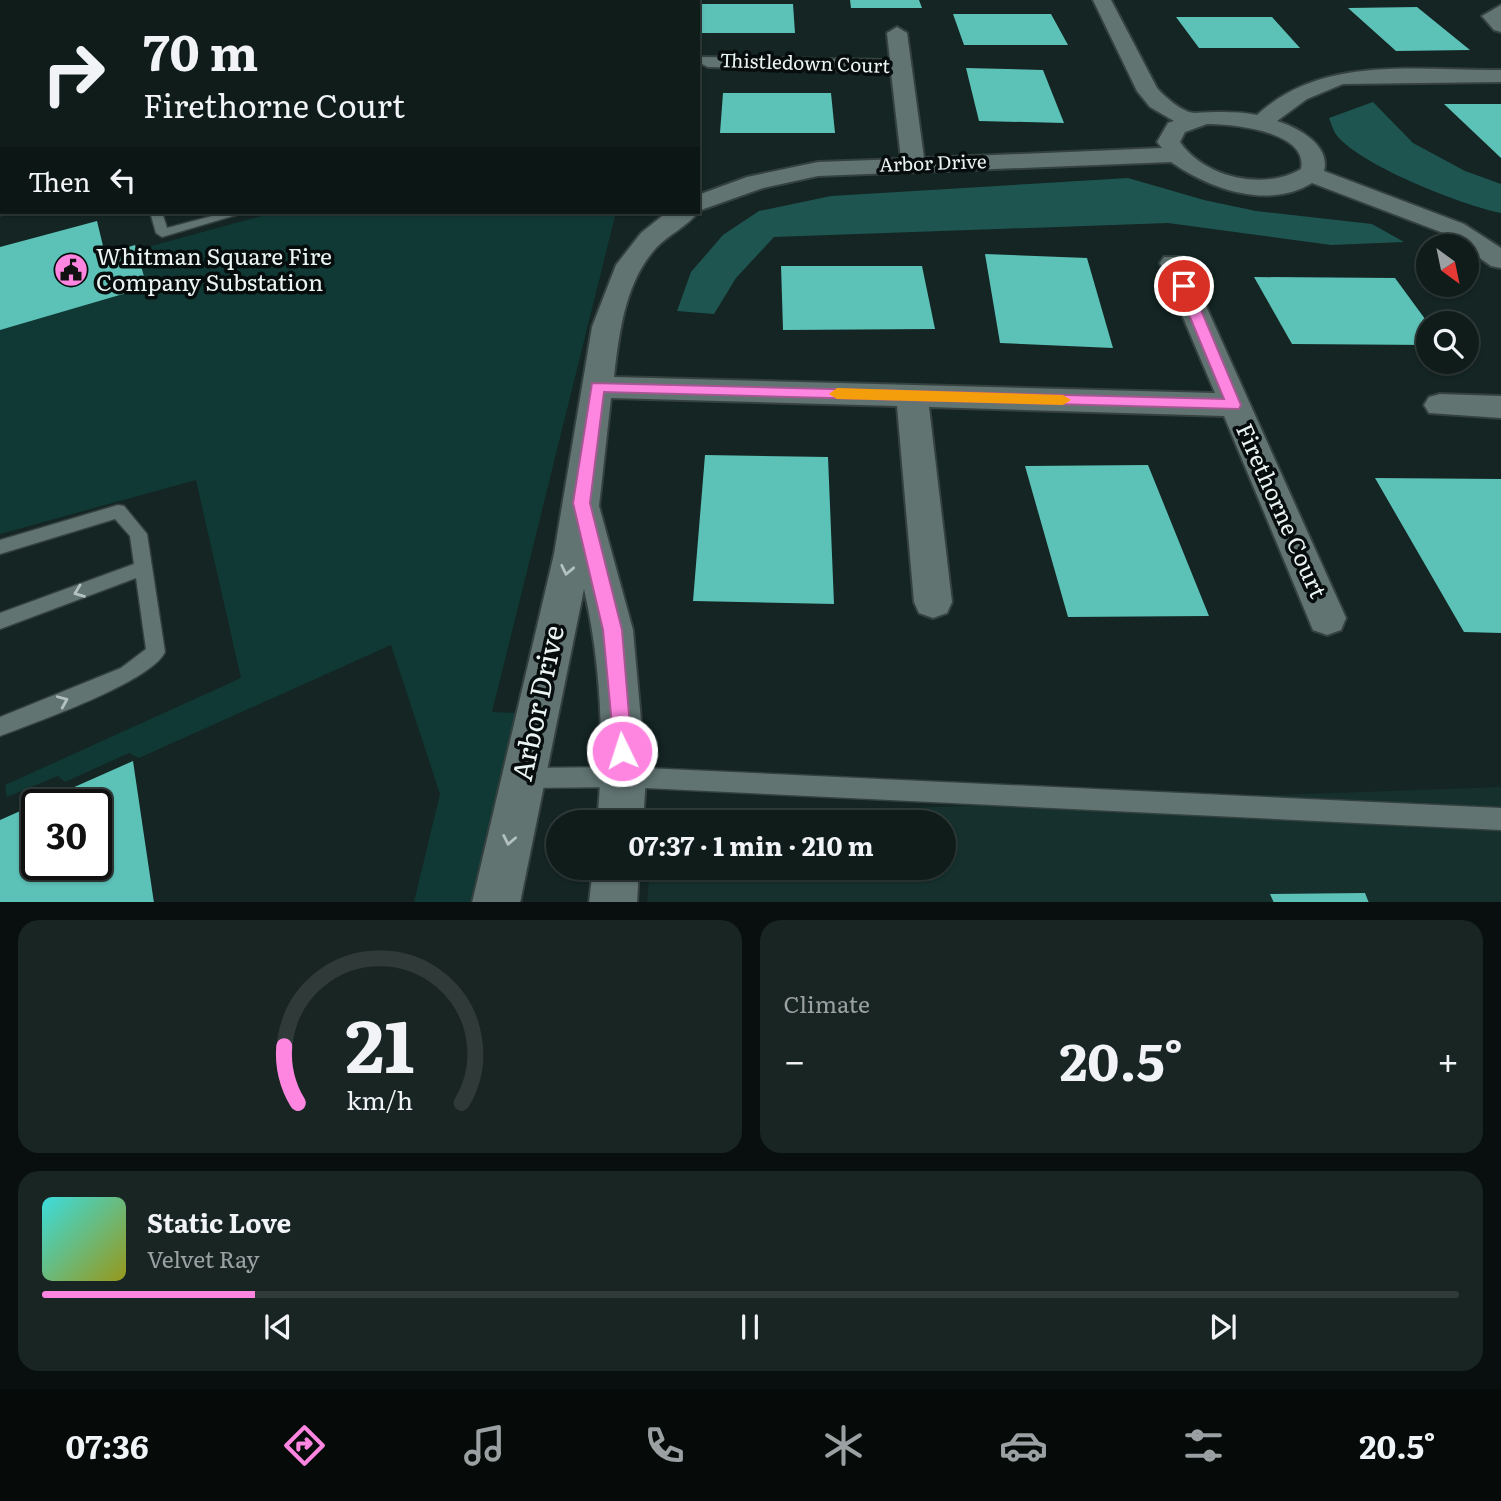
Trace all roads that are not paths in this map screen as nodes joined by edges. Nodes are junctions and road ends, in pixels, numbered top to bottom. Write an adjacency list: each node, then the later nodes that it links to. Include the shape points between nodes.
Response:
1 (1102, 0): 8 (street, via 1148,91)
2 (1501, 10): 3 (street, via 1491,16)
3 (1501, 26)
4 (897, 33): 6 (street, Thistledown Court)
5 (708, 61): 6 (street, Thistledown Court)
6 (901, 66): 11 (street, Thistledown Court)
7 (1501, 76): 9 (street, via 1343,78 1303,91)
8 (1188, 120): 9 (street, via 1223,117); 10 (street, via 1169,134)
9 (1262, 123): 12 (street, via 1299,141 1310,152 1315,163)
10 (1174, 155): 11 (street, Arbor Drive); 12 (street, via 1197,171 1231,184 1280,187)
11 (913, 163): 13 (street, Arbor Drive, via 786,174)
12 (1311, 174): 17 (street, via 1455,229)
13 (700, 203)
14 (157, 214): 15 (lane, via 162,233)
15 (233, 214)
16 (682, 214): 19 (street, Arbor Drive, via 653,235 622,277)
17 (1501, 260)
18 (1174, 263): 21 (street, Firethorne Court)
19 (598, 387): 20 (street, Firethorne Court); 24 (street, Arbor Drive)
20 (912, 396): 21 (street, Firethorne Court); 27 (street)
21 (1234, 405): 28 (street, Firethorne Court)
22 (1440, 405): 23 (street)
23 (1501, 407)
24 (582, 503): 31 (street, Arbor Drive, via 613,630); 32 (street, Arbor Drive, one-way to 32)
25 (0, 547): 26 (lane, via 118,511 138,534)
26 (143, 568): 29 (lane, one-way to 29); 30 (lane, one-way to 26, via 128,674 156,652)
27 (933, 602)
28 (1327, 618)
29 (0, 621)
30 (0, 727)
31 (624, 777): 32 (lane); 33 (street, Arbor Drive); 34 (lane)
32 (521, 778): 36 (street, Arbor Drive, one-way to 36)
33 (621, 810)
34 (1501, 819)
35 (615, 880): 37 (street)
36 (496, 902)
37 (613, 902)

